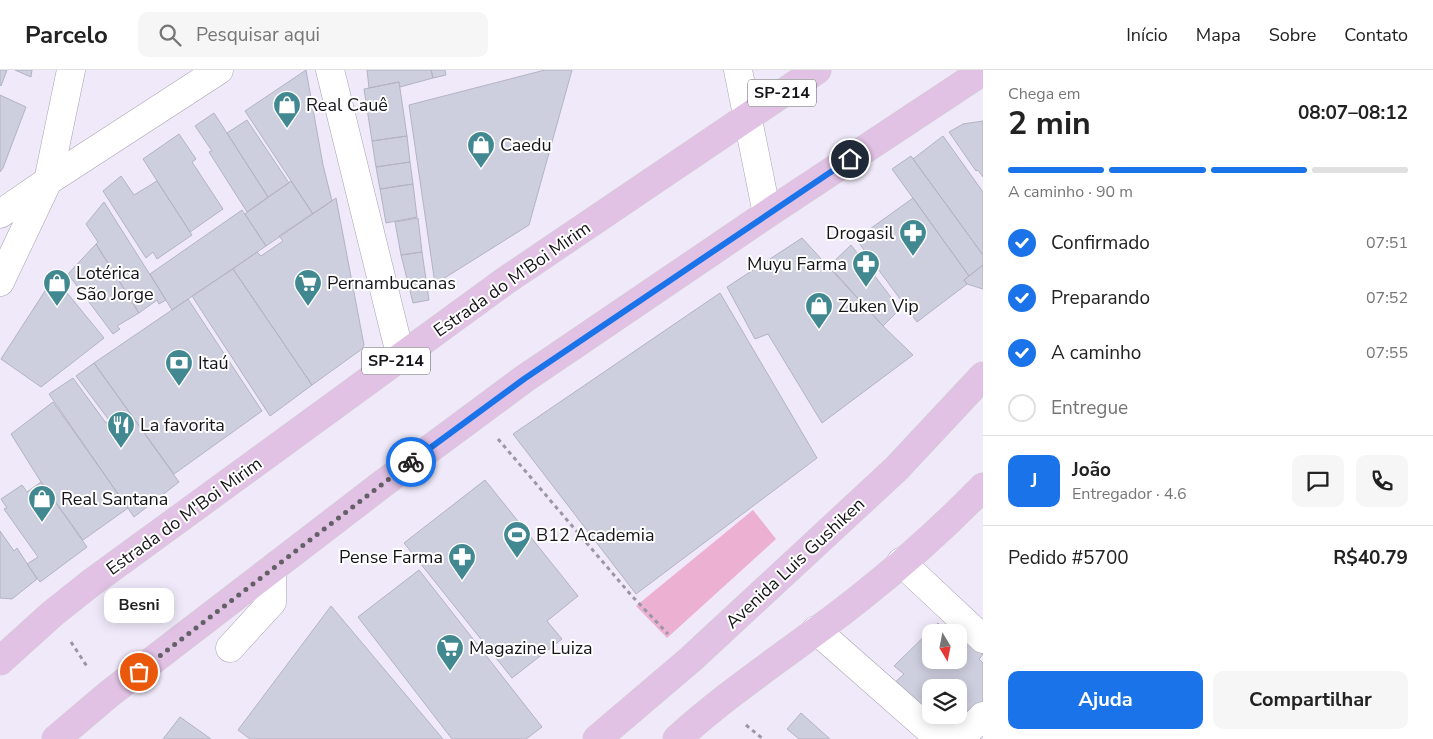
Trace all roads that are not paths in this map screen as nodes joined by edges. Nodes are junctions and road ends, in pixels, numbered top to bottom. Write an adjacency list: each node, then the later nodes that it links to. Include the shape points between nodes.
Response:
1 (71, 70): 8 (street)
2 (218, 70): 8 (street)
3 (330, 70): 12 (street)
4 (738, 70): 7 (street)
5 (817, 70): 7 (main road, Estrada do M'Boi Mirim / SP-214)
6 (983, 71): 10 (main road)
7 (747, 116): 10 (street); 12 (main road, Estrada do M'Boi Mirim / SP-214, via 504,281)
8 (48, 181): 9 (street); 11 (street)
9 (0, 214)
10 (767, 214): 16 (main road, via 524,379)
11 (0, 282)
12 (401, 358): 20 (main road, Estrada do M'Boi Mirim / SP-214, via 99,577)
13 (983, 376): 23 (main road, Avenida Luis Gushiken, via 896,469 691,659)
14 (983, 487): 15 (main road)
15 (902, 562): 17 (main road); 18 (street)
16 (272, 569): 19 (street, via 272,602); 22 (main road, via 109,694)
17 (816, 630): 21 (street, via 934,734 948,738 963,736); 24 (main road)
18 (983, 639)
19 (230, 648)
20 (0, 661)
21 (983, 716)
22 (56, 739)
23 (597, 739)
24 (677, 739)

